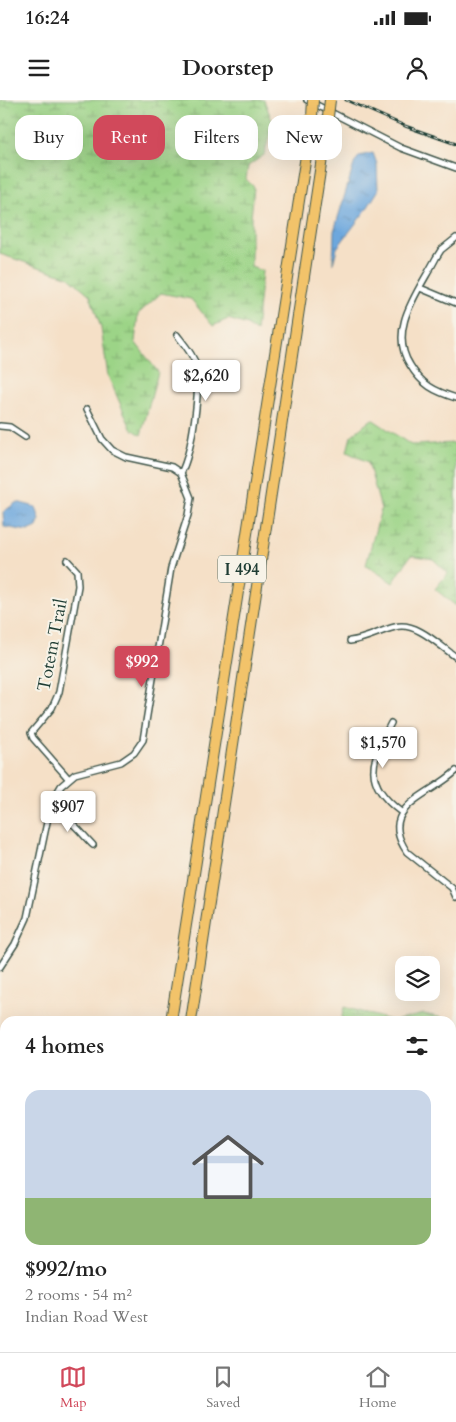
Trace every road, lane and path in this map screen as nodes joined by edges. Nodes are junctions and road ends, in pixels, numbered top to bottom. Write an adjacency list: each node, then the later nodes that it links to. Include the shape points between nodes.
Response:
1 (307, 100): 4 (street, via 400,148)
2 (313, 100): 25 (highway, I 494, bridge)
3 (330, 100): 26 (highway, I 494, bridge)
4 (456, 168)
5 (456, 238): 6 (street, via 441,250)
6 (420, 288): 7 (street); 9 (street, via 402,325 402,351 424,384)
7 (456, 303)
8 (177, 335): 13 (street, via 195,363 198,385 187,461)
9 (456, 398)
10 (87, 409): 13 (street, via 102,439 112,450 126,457 165,464)
11 (0, 426): 12 (street, via 10,427)
12 (25, 437)
13 (181, 474): 19 (street, via 189,489 190,506 171,568 143,740 134,753 121,762 85,770)
14 (67, 560): 19 (street, Totem Trail, via 77,570 78,586 59,692 52,708 31,733)
15 (350, 641): 16 (street, via 364,640 396,626 411,627)
16 (456, 657)
17 (391, 723): 21 (street, via 375,755 373,771 381,794)
18 (456, 771): 21 (street)
19 (68, 778): 20 (street, via 55,794)
20 (48, 812): 22 (street, via 70,820); 24 (street, via 27,918)
21 (401, 812): 23 (street, via 398,827 402,845 414,859 452,888)
22 (93, 845)
23 (456, 897)
24 (0, 967)
25 (172, 1016)
26 (192, 1016)

